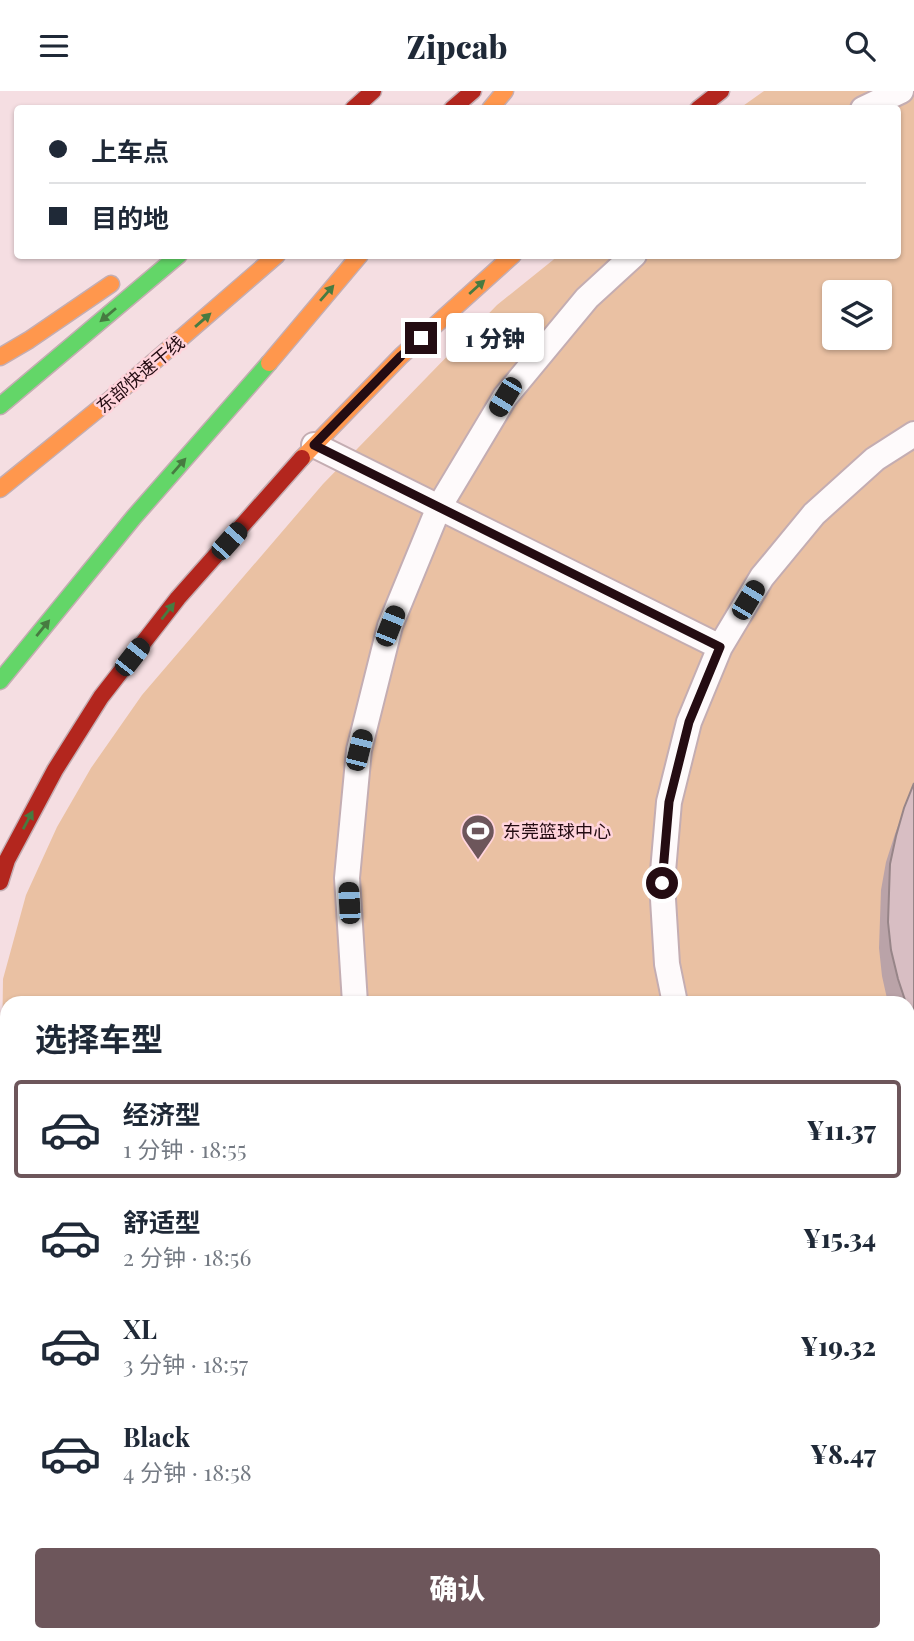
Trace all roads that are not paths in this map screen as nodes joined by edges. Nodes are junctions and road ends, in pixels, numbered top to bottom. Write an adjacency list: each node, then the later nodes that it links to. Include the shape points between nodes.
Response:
1 (373, 91): 6 (main road)
2 (473, 91): 7 (main road)
3 (505, 91): 8 (main road)
4 (721, 91): 9 (main road)
5 (901, 91): 10 (street)
6 (357, 105)
7 (457, 105)
8 (493, 105)
9 (703, 105)
10 (871, 105)
11 (174, 259): 18 (main road, one-way to 18)
12 (272, 259): 21 (main road, 东部快速干线, one-way to 12)
13 (357, 259): 24 (main road, one-way to 13, via 134,517)
14 (509, 259): 20 (main road, one-way to 14, via 401,356)
15 (630, 259): 22 (street, via 587,298 505,397)
16 (120, 279): 17 (main road)
17 (0, 357)
18 (0, 406)
19 (914, 434): 23 (street, via 876,459 814,514 762,577)
20 (314, 445): 22 (street); 25 (main road, one-way to 20, via 55,770 101,697 178,598)
21 (5, 495)
22 (439, 507): 23 (street); 26 (street, via 390,626 359,750 347,878)
23 (720, 647): 27 (street, via 689,722 669,802 662,883)
24 (0, 681)
25 (0, 882)
26 (355, 996)
27 (674, 996)

